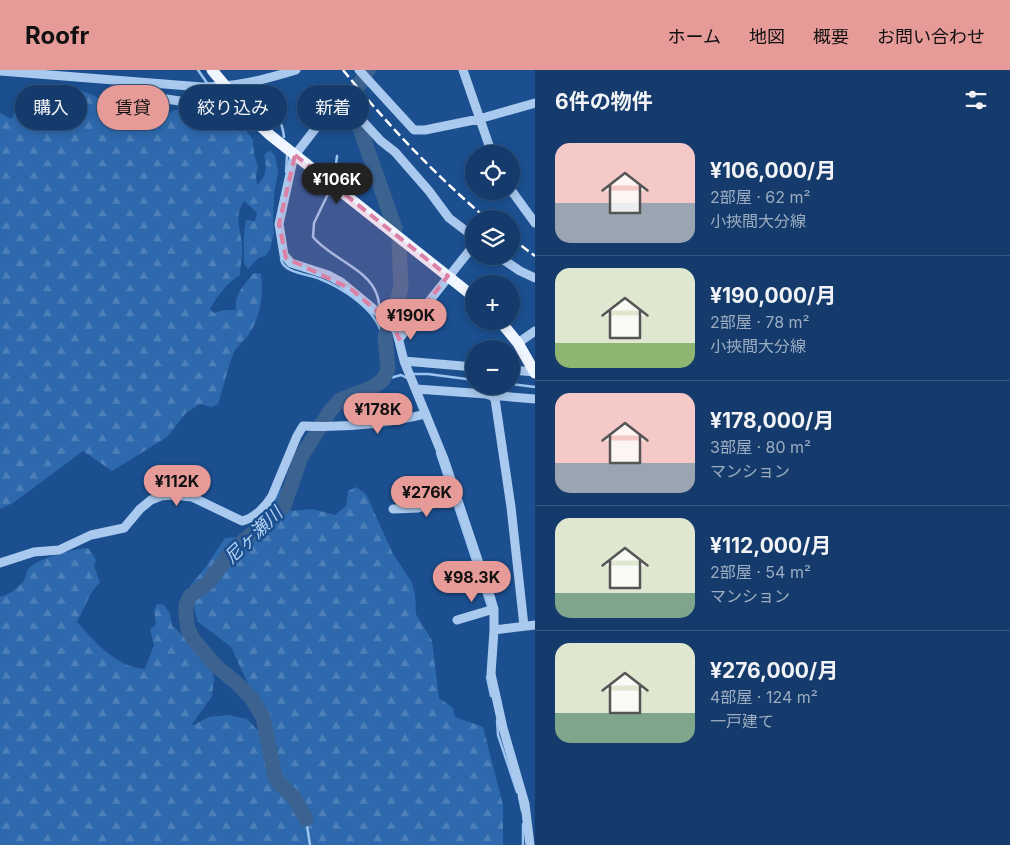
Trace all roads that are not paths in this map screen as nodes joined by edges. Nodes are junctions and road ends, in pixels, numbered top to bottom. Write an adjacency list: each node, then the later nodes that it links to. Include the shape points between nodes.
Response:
1 (212, 70): 8 (main road)
2 (296, 70): 9 (street)
3 (463, 70): 12 (street)
4 (0, 71): 6 (street)
5 (362, 73): 12 (street, via 414,130)
6 (145, 83): 7 (street); 10 (street, via 148,97)
7 (179, 85)
8 (224, 85)
9 (238, 85)
10 (179, 101)
11 (535, 103): 12 (street)
12 (479, 119): 14 (street)
13 (265, 130): 15 (main road)
14 (489, 145)
15 (295, 155): 18 (street, via 332,107 344,101 395,152 453,222); 21 (main road); 26 (street, via 279,224 286,258 332,277 351,289 392,325)
16 (518, 200): 17 (street)
17 (535, 223)
18 (465, 231)
19 (465, 256): 21 (street)
20 (511, 265): 22 (street)
21 (448, 276): 23 (main road); 26 (street)
22 (535, 278)
23 (465, 290)
24 (507, 330): 27 (main road)
25 (535, 331): 28 (street)
26 (399, 340): 30 (street)
27 (516, 340)
28 (520, 342)
29 (520, 347): 33 (main road)
30 (406, 365): 31 (street); 34 (street)
31 (465, 367)
32 (520, 371): 33 (street)
33 (535, 373)
34 (416, 389): 35 (street); 38 (street)
35 (465, 392)
36 (489, 395): 37 (street); 45 (street, via 496,402)
37 (535, 399)
38 (426, 414): 39 (street); 41 (street, via 370,424 304,426 272,496 247,520 242,521 192,497 161,496 140,509 124,528 91,535 66,548 34,552)
39 (456, 497): 40 (street, via 418,508); 42 (street)
40 (393, 509)
41 (0, 563)
42 (494, 609): 43 (street); 46 (street)
43 (457, 620)
44 (535, 625): 45 (street)
45 (524, 626): 46 (street)
46 (494, 630): 47 (street, via 491,674 526,804)
47 (530, 845)

